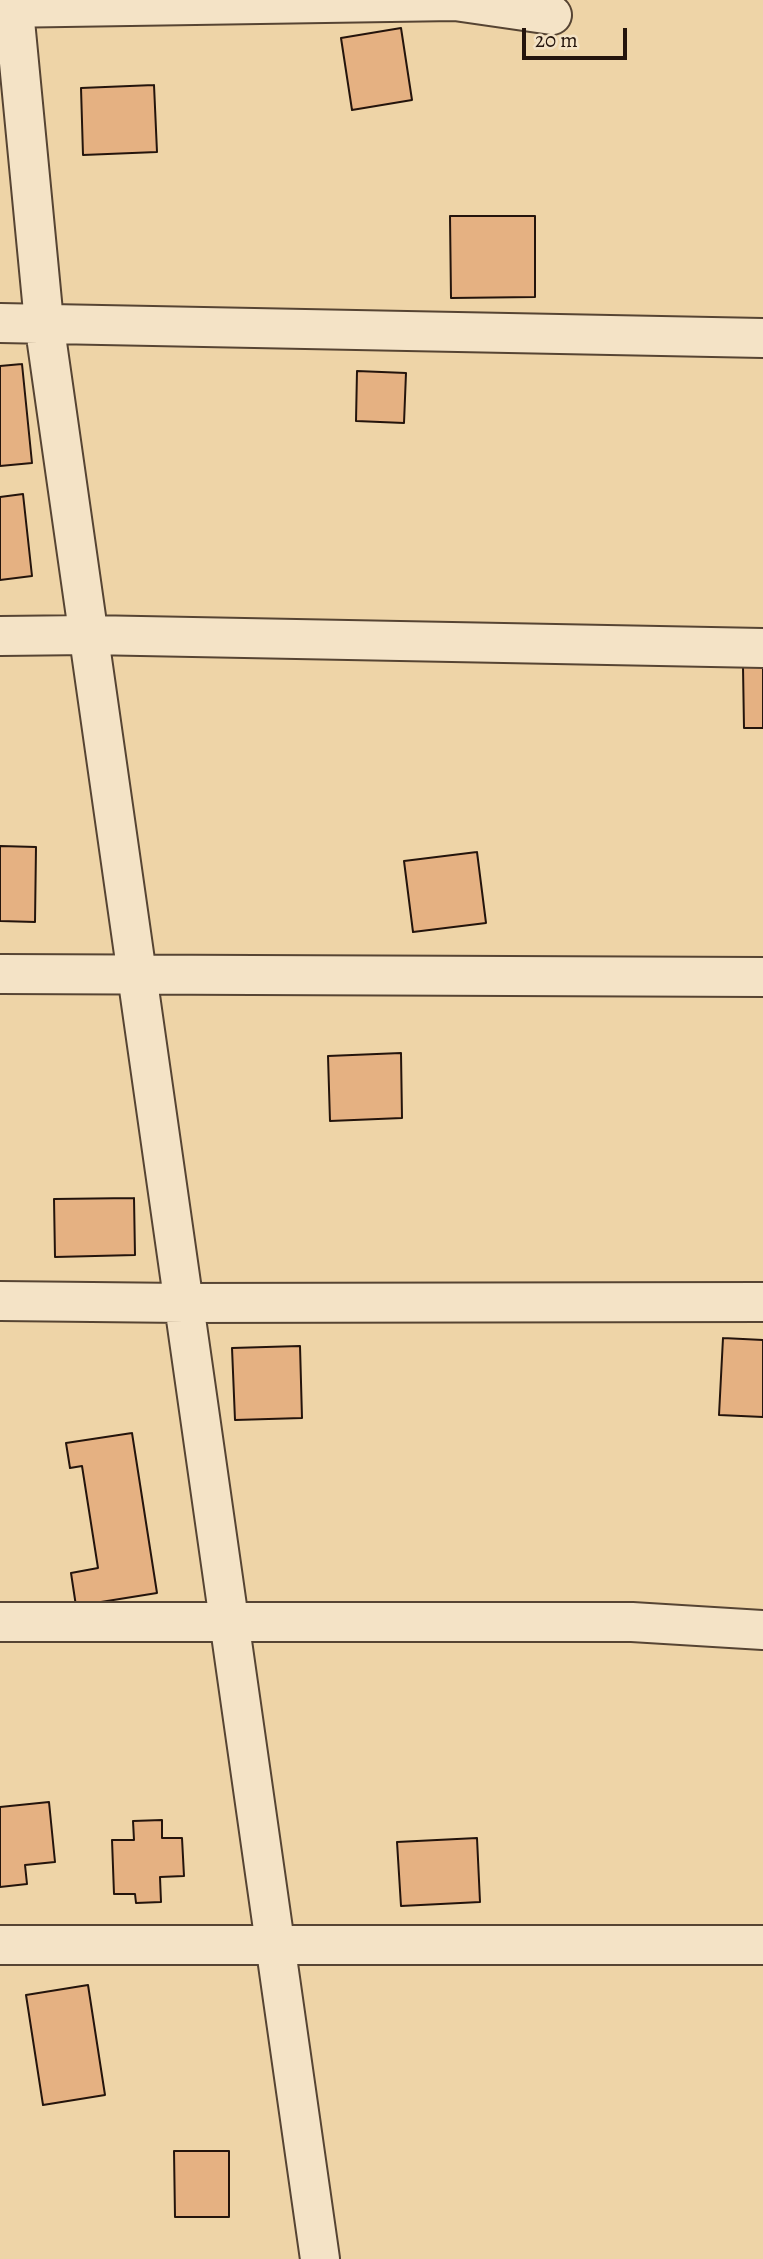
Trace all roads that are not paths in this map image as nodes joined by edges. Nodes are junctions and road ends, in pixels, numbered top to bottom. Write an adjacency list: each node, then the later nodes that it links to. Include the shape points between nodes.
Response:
1 (9, 6): 2 (street, via 455,1); 3 (street)
2 (552, 15)
3 (44, 322): 4 (street); 5 (street); 6 (street)
4 (0, 323)
5 (763, 338)
6 (89, 635): 7 (street); 8 (street); 10 (street)
7 (0, 636)
8 (763, 648)
9 (0, 974): 10 (street)
10 (137, 974): 11 (street); 14 (street)
11 (763, 977)
12 (0, 1301): 14 (street)
13 (763, 1302): 14 (street)
14 (184, 1303): 16 (street)
15 (0, 1622): 16 (street)
16 (230, 1622): 17 (street, via 632,1622); 20 (street)
17 (763, 1630)
18 (0, 1945): 20 (street)
19 (763, 1945): 20 (street)
20 (276, 1946): 21 (street)
21 (320, 2259)

